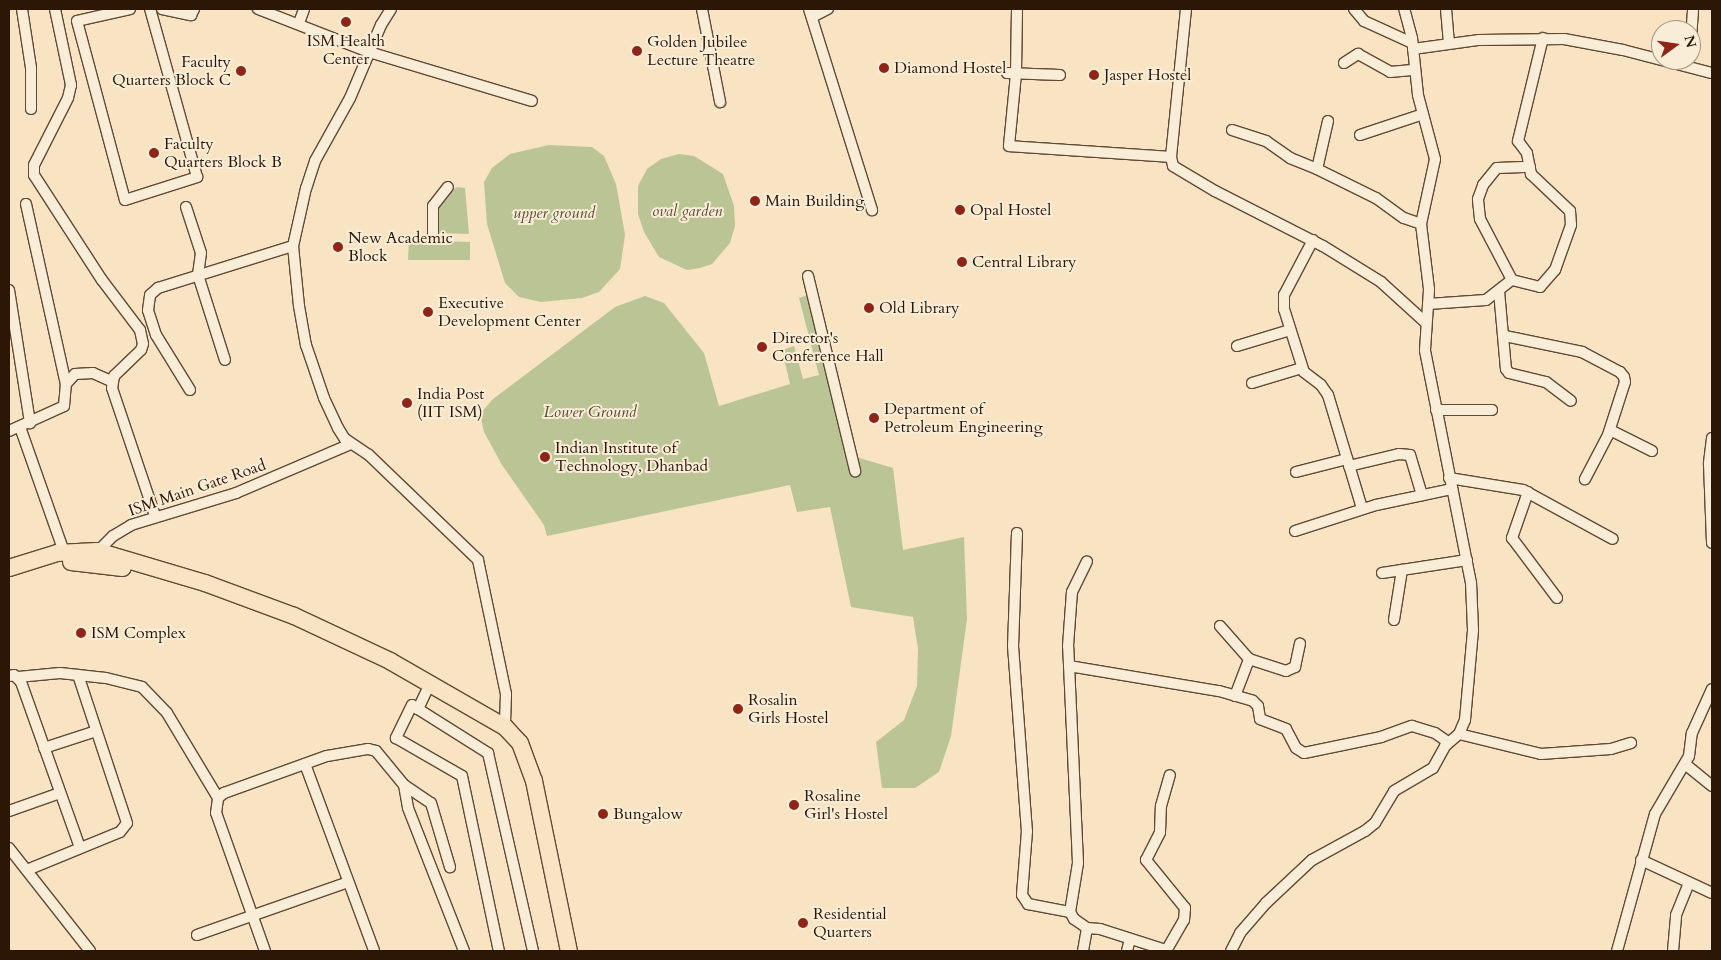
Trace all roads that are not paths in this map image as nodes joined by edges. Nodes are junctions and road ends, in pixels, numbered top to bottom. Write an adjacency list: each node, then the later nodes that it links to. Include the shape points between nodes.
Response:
1 (22, 9): 30 (street, via 31,68)
2 (55, 9): 58 (street, via 71,85 68,98 34,165 34,175 102,280 140,330 141,350)
3 (130, 9): 4 (street, via 77,21 124,200 197,177)
4 (150, 9)
5 (162, 9): 6 (street, via 191,15)
6 (194, 9)
7 (258, 9): 18 (street)
8 (304, 9): 18 (street)
9 (391, 9): 22 (street)
10 (702, 9): 29 (street)
11 (828, 9): 17 (street)
12 (1017, 9): 26 (street)
13 (1186, 9): 35 (street)
14 (1354, 9): 21 (street, via 1364,21)
15 (1404, 9): 21 (street)
16 (1446, 9): 20 (street)
17 (811, 13): 41 (street)
18 (300, 23): 22 (street)
19 (1543, 38): 20 (street); 23 (street, via 1590,42); 36 (street, via 1518,134 1519,146 1527,153)
20 (1449, 44): 21 (street)
21 (1412, 46): 25 (street)
22 (369, 52): 28 (street); 45 (street, via 350,98 315,161 300,207)
23 (1651, 55)
24 (1344, 63): 25 (street, via 1358,54 1390,72)
25 (1415, 70): 31 (street)
26 (1012, 74): 27 (street); 35 (street, via 1009,146)
27 (1060, 75)
28 (532, 101)
29 (720, 102)
30 (31, 109)
31 (1423, 114): 34 (street); 42 (street, via 1435,159)
32 (1328, 121): 37 (street)
33 (1232, 130): 37 (street, via 1266,141 1290,158)
34 (1360, 135)
35 (1171, 156): 44 (street, via 1173,166 1215,191)
36 (1530, 166): 48 (street, via 1496,168 1483,185 1478,200 1480,219); 48 (street, via 1537,180 1570,211 1571,225 1555,270 1544,285 1540,288)
37 (1317, 169): 42 (street, via 1376,198 1404,218)
38 (448, 187): 43 (street, via 434,206)
39 (26, 204): 59 (street)
40 (186, 207): 46 (street, via 201,252)
41 (872, 210)
42 (1421, 224): 51 (street)
43 (432, 237)
44 (1313, 240): 52 (street, via 1381,282); 53 (street, via 1284,295 1284,310)
45 (293, 246): 46 (street); 70 (street, via 306,345 324,398 338,428)
46 (198, 275): 56 (street); 61 (street, via 158,288 147,300 156,335)
47 (808, 276): 73 (street)
48 (1512, 280): 50 (street)
49 (9, 290): 65 (street)
50 (1499, 292): 51 (street, via 1486,300); 54 (street)
51 (1428, 304): 52 (street)
52 (1426, 323): 63 (street, via 1426,350)
53 (1290, 330): 55 (street); 57 (street)
54 (1505, 336): 62 (street, via 1504,362 1509,373 1546,382); 67 (street, via 1568,347 1620,372 1626,382)
55 (1237, 346)
56 (225, 360)
57 (1302, 368): 60 (street); 72 (street, via 1327,391)
58 (111, 381): 59 (street, via 85,372 76,374); 81 (street)
59 (66, 384): 65 (street, via 64,406)
60 (1252, 384)
61 (190, 390)
62 (1571, 401)
63 (1436, 410): 64 (street); 75 (street)
64 (1492, 410)
65 (30, 423): 66 (street)
66 (20, 427): 68 (street); 86 (street)
67 (1610, 430): 71 (street); 76 (street)
68 (9, 432)
69 (1712, 438): 85 (street, via 1709,464)
70 (351, 444): 81 (street, ISM Main Gate Road, via 236,493); 106 (street, via 369,455 478,560 506,694)
71 (1652, 451)
72 (1348, 462): 74 (street); 79 (street, via 1410,455); 80 (street)
73 (855, 471)
74 (1296, 472)
75 (1449, 478): 77 (street); 78 (street, via 1502,484)
76 (1585, 479)
77 (1452, 489): 79 (street); 88 (street)
78 (1528, 492): 84 (street); 94 (street, via 1512,538)
79 (1422, 495): 80 (street)
80 (1362, 508): 82 (street)
81 (155, 516): 87 (street, ISM Main Gate Road, via 122,530)
82 (1295, 531)
83 (1017, 533): 128 (street, via 1013,646 1027,831 1022,895 1028,904)
84 (1613, 539)
85 (1712, 542)
86 (64, 552): 87 (highway); 90 (highway)
87 (94, 557): 93 (highway); 103 (highway, via 280,622 355,655); 106 (highway, via 205,583 294,616 423,678)
88 (1467, 560): 91 (street); 108 (street, via 1474,630 1465,720)
89 (1087, 561): 99 (street, via 1070,602)
90 (9, 568)
91 (1402, 570): 92 (street); 95 (street)
92 (1382, 573)
93 (9, 579)
94 (1557, 598)
95 (1394, 620)
96 (1220, 626): 98 (street)
97 (1300, 644): 98 (street, via 1295,667 1290,671)
98 (1249, 659): 104 (street)
99 (1069, 666): 104 (street); 128 (street, via 1078,863)
100 (78, 675): 101 (street, via 46,672); 107 (street); 118 (street, via 135,684 152,695 177,729)
101 (13, 677): 111 (street)
102 (1712, 689): 113 (street, via 1692,733)
103 (426, 692): 105 (street); 139 (highway, via 491,730 514,755 530,810)
104 (1235, 696): 109 (street, via 1257,704 1260,719 1286,729 1300,752 1356,743 1412,726 1435,733)
105 (418, 708): 137 (street, via 412,705 396,738 462,776); 138 (street, via 488,754)
106 (504, 727): 140 (highway, via 520,743 534,781)
107 (96, 731): 111 (street); 121 (street, via 127,823 120,832)
108 (1459, 734): 109 (street); 110 (street, via 1541,754 1611,749)
109 (1448, 742): 144 (street, via 1433,768 1394,791 1375,822 1312,860 1266,903 1240,933)
110 (1631, 743)
111 (44, 748): 117 (street)
112 (305, 764): 115 (street, via 368,748 380,754); 118 (street); 125 (street)
113 (1685, 764): 116 (street); 122 (street, via 1655,814)
114 (1170, 775): 143 (street, via 1161,806 1160,832 1146,860 1185,908 1184,920)
115 (404, 785): 123 (street, via 431,803); 136 (street, via 408,808)
116 (1712, 786)
117 (60, 793): 119 (street); 121 (street)
118 (218, 798): 129 (street, via 216,812)
119 (9, 811)
120 (9, 848): 124 (street)
121 (80, 848): 124 (street)
122 (1641, 860): 126 (street); 145 (street)
123 (450, 866)
124 (27, 870): 133 (street)
125 (348, 882): 129 (street); 135 (street)
126 (1689, 882): 127 (street); 146 (street, via 1676,915)
127 (1712, 893)
128 (1070, 912): 130 (street)
129 (252, 916): 131 (street); 134 (street)
130 (1087, 928): 132 (street); 141 (street)
131 (197, 935)
132 (1130, 939): 142 (street); 143 (street)
133 (90, 951)
134 (266, 951)
135 (374, 951)
136 (464, 951)
137 (499, 951)
138 (533, 951)
139 (559, 951)
140 (569, 951)
141 (1083, 951)
142 (1127, 951)
143 (1166, 951)
144 (1231, 951)
145 (1617, 951)
146 (1673, 951)

